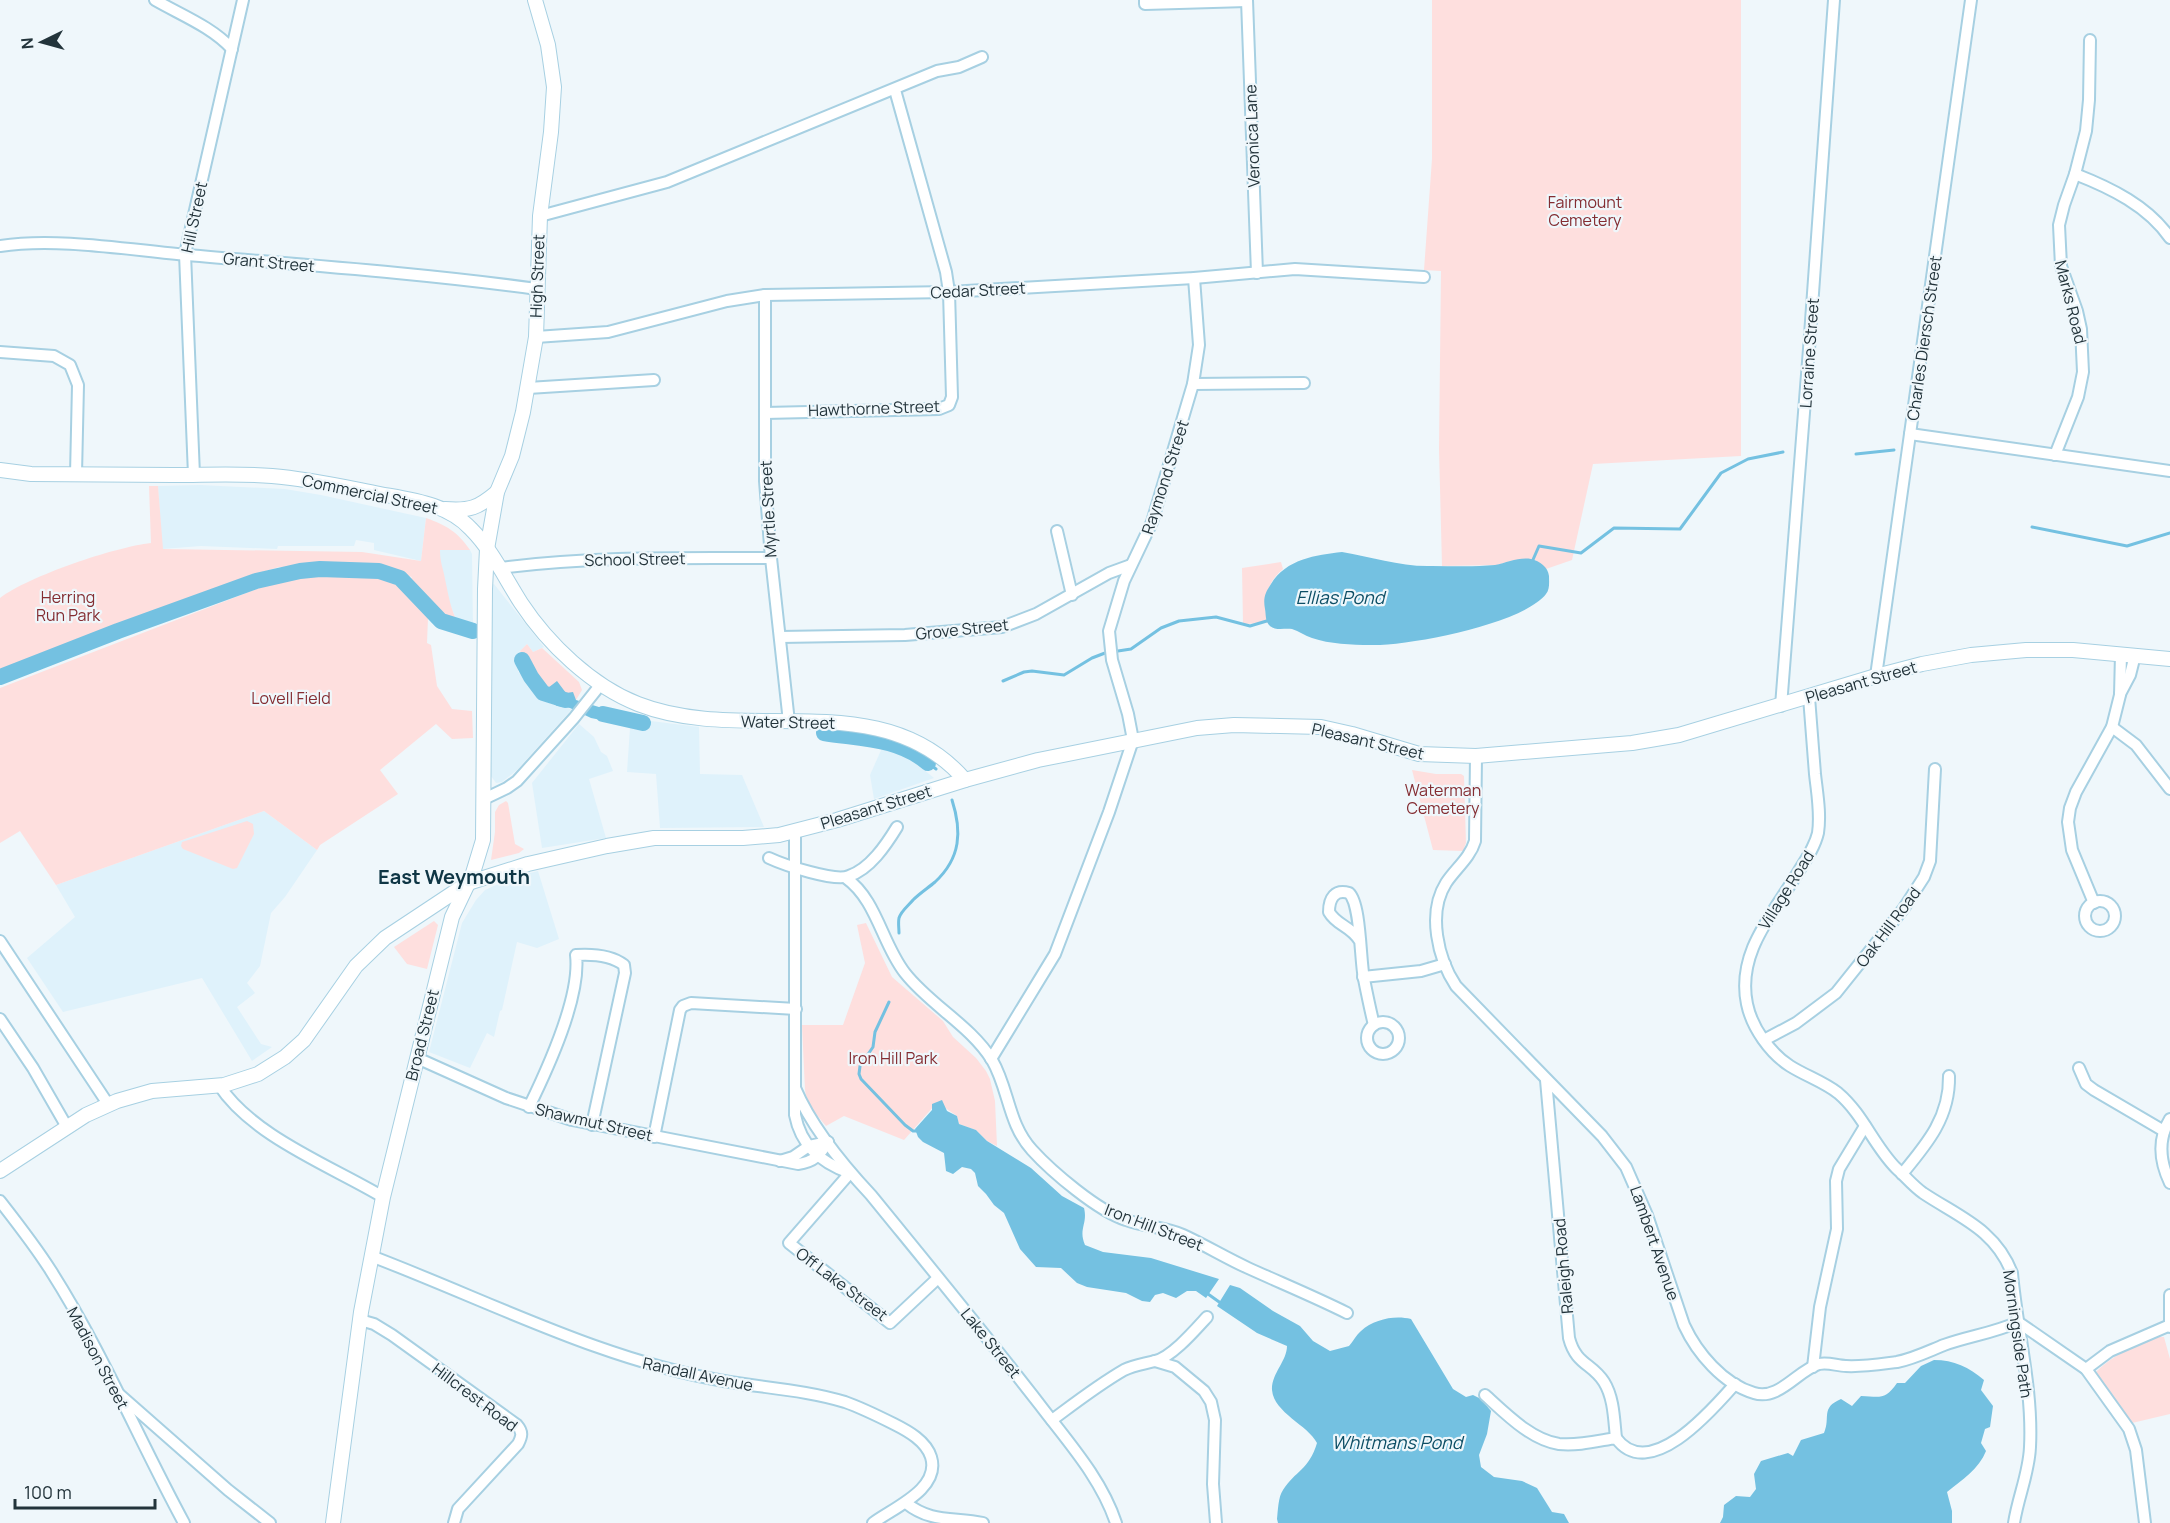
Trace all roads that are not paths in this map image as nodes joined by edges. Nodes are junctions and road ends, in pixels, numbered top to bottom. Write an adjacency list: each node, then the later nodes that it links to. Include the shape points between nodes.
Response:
1 (155, 0): 9 (street, via 211,32)
2 (243, 0): 9 (street, Hill Street)
3 (535, 0): 13 (main road, High Street, via 548,45 554,87)
4 (1145, 0): 5 (street, via 1145,4)
5 (1247, 0): 17 (street, Veronica Lane)
6 (1834, 0): 52 (street, Lorraine Street)
7 (1971, 0): 30 (street, Charles Diersch Street)
8 (2090, 40): 12 (street, Marks Road, via 2086,131)
9 (232, 50): 16 (street, Hill Street)
10 (982, 57): 11 (street)
11 (895, 90): 13 (street, via 666,182); 21 (street, Hawthorne Street)
12 (2075, 174): 14 (street, via 2141,208); 31 (street, Marks Road, via 2059,225 2058,246 2081,329 2083,372 2078,397)
13 (540, 216): 20 (main road, High Street)
14 (2170, 238)
15 (0, 246): 16 (street, Grant Street, via 39,243)
16 (185, 254): 20 (street, Grant Street, via 449,277); 35 (street, Hill Street)
17 (1257, 273): 18 (street, Cedar Street, via 1294,269); 19 (street, Cedar Street)
18 (1424, 277)
19 (1194, 278): 21 (street, Cedar Street); 27 (street, Raymond Street, via 1199,345)
20 (537, 289): 23 (main road, High Street)
21 (949, 292): 22 (street, Cedar Street); 29 (street, Hawthorne Street, via 952,397 948,405 939,409)
22 (765, 295): 23 (street, Cedar Street, via 726,301 608,332); 29 (street, Myrtle Street)
23 (536, 337): 28 (main road, High Street)
24 (0, 352): 34 (street, via 54,356 70,365 78,385)
25 (654, 380): 28 (street)
26 (1304, 383): 27 (street)
27 (1193, 384): 41 (street, Raymond Street, via 1152,522)
28 (528, 388): 36 (main road, High Street, via 512,456)
29 (765, 413): 40 (street, Myrtle Street)
30 (1910, 434): 31 (street); 48 (street, Charles Diersch Street)
31 (2055, 455): 33 (street)
32 (0, 470): 34 (main road, Commercial Street)
33 (2170, 471)
34 (76, 474): 35 (main road, Commercial Street)
35 (194, 475): 37 (main road, Commercial Street, via 262,475 317,482)
36 (497, 492): 37 (main road, via 476,508); 39 (main road, High Street)
37 (444, 509): 39 (main road, Commercial Street, via 470,528)
38 (1057, 531): 43 (street)
39 (487, 549): 42 (main road, Commercial Street); 60 (main road, Broad Street)
40 (771, 558): 42 (street, School Street, via 586,559); 44 (street, Myrtle Street)
41 (1131, 565): 43 (street, Grove Street); 55 (street, Raymond Street, via 1110,622 1108,640)
42 (500, 568): 49 (main road, Commercial Street, via 527,612)
43 (1072, 595): 44 (street, Grove Street, via 1002,627 905,635)
44 (780, 637): 53 (street, Myrtle Street)
45 (2121, 654): 46 (main road, Pleasant Street); 48 (main road, Pleasant Street, via 1999,651); 50 (street)
46 (2135, 655): 47 (main road, Pleasant Street); 50 (street)
47 (2170, 659)
48 (1876, 676): 51 (main road, Pleasant Street)
49 (597, 689): 53 (main road, Water Street, via 666,712 713,720); 60 (street, via 517,781)
50 (2120, 694): 54 (street)
51 (1809, 697): 52 (main road, Pleasant Street); 75 (street, Village Road, via 1818,832 1806,860 1757,936 1746,969 1747,1004)
52 (1781, 706): 56 (main road, Pleasant Street, via 1654,740)
53 (789, 722): 58 (main road, Water Street, via 866,725 892,731 939,754)
54 (2112, 727): 59 (street, via 2136,745); 67 (street, via 2076,792 2068,822 2072,850)
55 (1133, 740): 56 (main road, Pleasant Street, via 1220,725 1304,726 1352,734 1419,754); 58 (main road, Pleasant Street); 77 (street, via 1052,961)
56 (1476, 756): 70 (street, Lambert Avenue, via 1475,841 1445,885 1438,903 1437,925)
57 (1935, 769): 75 (street, Oak Hill Road, via 1930,861 1924,878 1836,993 1796,1023)
58 (965, 780): 62 (main road, Pleasant Street)
59 (2170, 789)
60 (484, 799): 66 (main road, Broad Street, via 481,849)
61 (897, 827): 65 (street, via 878,853)
62 (795, 831): 64 (street); 66 (main road, Pleasant Street, via 766,837 654,838 533,863)
63 (769, 858): 64 (street)
64 (796, 869): 65 (street); 72 (street)
65 (846, 878): 77 (street, Iron Hill Street, via 863,893 886,943 906,974)
66 (468, 883): 76 (main road, Broad Street, via 452,917); 81 (main road, via 375,946 356,966 313,1029 289,1054 247,1079)
67 (2094, 903)
68 (0, 941): 83 (street)
69 (1359, 941): 71 (street)
70 (1445, 964): 71 (street, via 1421,971); 80 (street, Lambert Avenue, via 1456,986)
71 (1363, 977): 74 (street)
72 (796, 1009): 82 (street); 90 (street, via 692,1003 682,1006)
73 (0, 1018): 88 (street)
74 (1374, 1025)
75 (1764, 1040): 87 (street, Morningside Path, via 1790,1066 1838,1094)
76 (417, 1058): 84 (street, Shawmut Street); 97 (main road, Broad Street)
77 (991, 1059): 102 (street, Iron Hill Street, via 1024,1141 1098,1206 1129,1221 1181,1234)
78 (2079, 1068): 89 (street, via 2086,1084 2094,1090)
79 (1949, 1076): 95 (street, via 1946,1108 1936,1131)
80 (1545, 1079): 110 (street, Lambert Avenue, via 1602,1136 1626,1167 1647,1215 1689,1337 1703,1356); 114 (street, Raleigh Road, via 1569,1338 1579,1359 1605,1383)
81 (219, 1085): 83 (main road, via 152,1091); 97 (street, via 230,1101 258,1125)
82 (795, 1088): 91 (street, via 804,1109); 92 (street, via 797,1123)
83 (108, 1104): 88 (main road)
84 (529, 1107): 86 (street, Shawmut Street); 86 (street, via 555,1047 576,980 576,955 620,961 625,973)
85 (2170, 1119): 89 (street)
86 (592, 1125): 90 (street, Shawmut Street)
87 (1865, 1126): 95 (street, Morningside Path, via 1886,1158); 108 (street, via 1836,1181 1837,1229 1820,1307)
88 (67, 1127): 93 (main road)
89 (2164, 1131): 96 (street, via 2161,1158)
90 (654, 1137): 92 (street, Shawmut Street, via 798,1164 807,1162)
91 (828, 1142): 92 (street); 94 (street, Lake Street)
92 (813, 1152): 94 (street, Lake Street)
93 (0, 1170)
94 (850, 1173): 100 (street, Lake Street); 100 (street, Off Lake Street, via 789,1243 890,1323)
95 (1902, 1173): 105 (street, Morningside Path, via 1922,1192 1965,1217 2002,1252 2012,1273)
96 (2170, 1183)
97 (382, 1197): 99 (main road, Broad Street)
98 (0, 1201): 111 (street, Madison Street, via 52,1272)
99 (371, 1256): 104 (main road, Broad Street); 115 (street, Randall Avenue, via 646,1364 688,1375 820,1396 876,1415 912,1435 931,1456 928,1479)
100 (938, 1278): 113 (street, Lake Street)
101 (2170, 1295): 106 (street)
102 (1347, 1313)
103 (1207, 1317): 107 (street, via 1167,1355)
104 (360, 1320): 118 (main road, Broad Street); 119 (street, Hillcrest Road, via 392,1335 521,1430 518,1444 466,1500)
105 (2018, 1322): 108 (street, via 1900,1361); 109 (street); 124 (street, Morningside Path, via 2031,1433 2029,1466)
106 (2170, 1326): 109 (street, via 2110,1351)
107 (1155, 1361): 113 (street, via 1126,1369); 123 (street, via 1174,1367 1204,1391 1211,1402 1215,1420)
108 (1813, 1367): 110 (street, Lambert Avenue, via 1775,1392 1755,1394)
109 (2086, 1369): 125 (street, via 2132,1435)
110 (1735, 1384): 114 (street, via 1709,1413 1671,1444 1632,1452)
111 (116, 1391): 116 (street, Madison Street); 117 (street)
112 (1485, 1395): 114 (street, via 1516,1423 1552,1443)
113 (1052, 1420): 122 (street, Lake Street, via 1101,1487)
114 (1616, 1438)
115 (906, 1503): 120 (street, Randall Avenue); 121 (street, via 927,1517)
116 (184, 1523)
117 (270, 1523)
118 (333, 1523)
119 (454, 1523)
120 (873, 1523)
121 (982, 1523)
122 (1116, 1523)
123 (1216, 1523)
124 (2014, 1523)
125 (2145, 1523)

